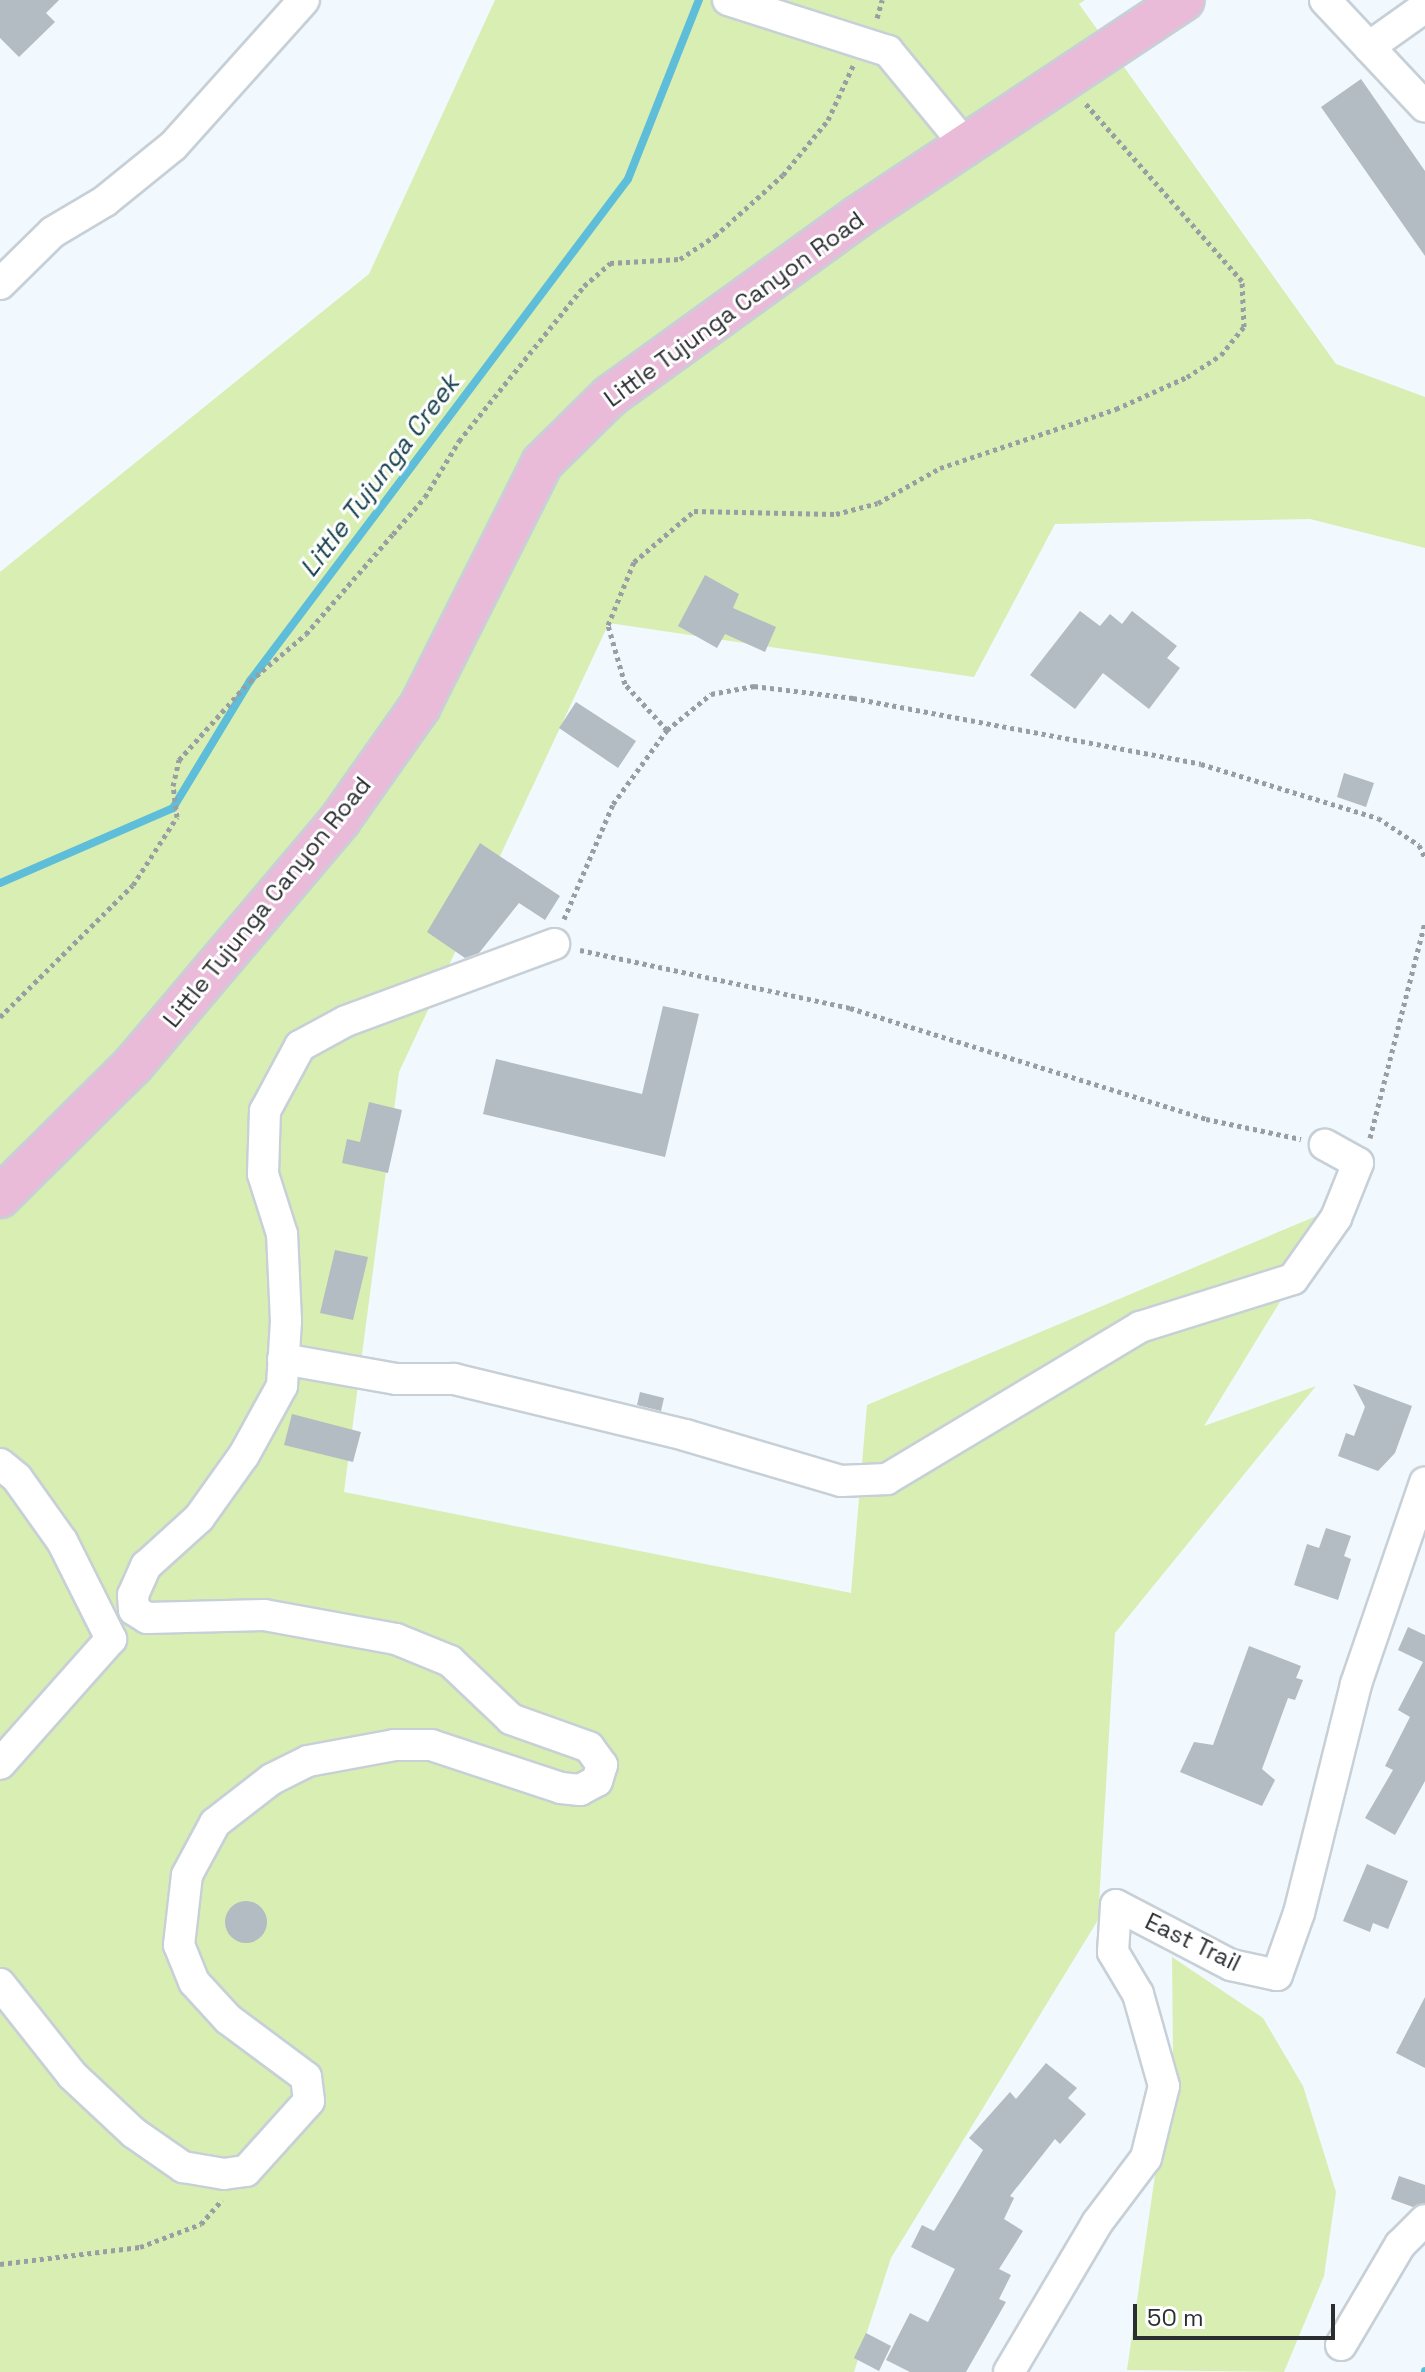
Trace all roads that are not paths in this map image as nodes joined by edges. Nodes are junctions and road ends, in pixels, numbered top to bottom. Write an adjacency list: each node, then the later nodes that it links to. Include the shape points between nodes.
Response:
1 (304, 0): 9 (street, via 173,146 105,201 53,232)
2 (728, 0): 8 (street, via 888,51)
3 (1183, 0): 8 (main road, Little Tujunga Canyon Road)
4 (1325, 0): 6 (street)
5 (1425, 7): 6 (street)
6 (1369, 47): 7 (street)
7 (1425, 107)
8 (967, 147): 12 (main road, Little Tujunga Canyon Road, via 857,217 610,396 542,463 436,678 340,820 133,1065)
9 (0, 284)
10 (554, 944): 13 (street, via 346,1021 300,1046 265,1111 263,1174 282,1234)
11 (1325, 1145): 13 (street, via 1358,1163 1336,1218 1293,1279 1140,1327 887,1479 841,1481 685,1435 454,1379 396,1379)
12 (0, 1197)
13 (283, 1359): 17 (street, via 282,1386 244,1455 199,1518 146,1566 133,1595 134,1610 147,1618 264,1615 396,1639 450,1661 511,1719 589,1747 602,1765 597,1781 580,1790 514,1776 431,1745 356,1751 308,1761 272,1779 215,1823 187,1875 179,1945 194,1982 228,2019 306,2077 309,2101 246,2171 224,2174 183,2167 134,2133 72,2075)
14 (0, 1464): 16 (street, via 17,1478 62,1541 111,1639)
15 (1425, 1482): 20 (street, East Trail, via 1356,1684 1299,1913 1277,1975 1231,1965 1116,1905 1113,1952 1138,1994 1164,2086 1146,2158 1097,2223)
16 (0, 1764)
17 (0, 1984)
18 (1425, 2220): 19 (street, via 1400,2245)
19 (1341, 2345)
20 (1009, 2372)

